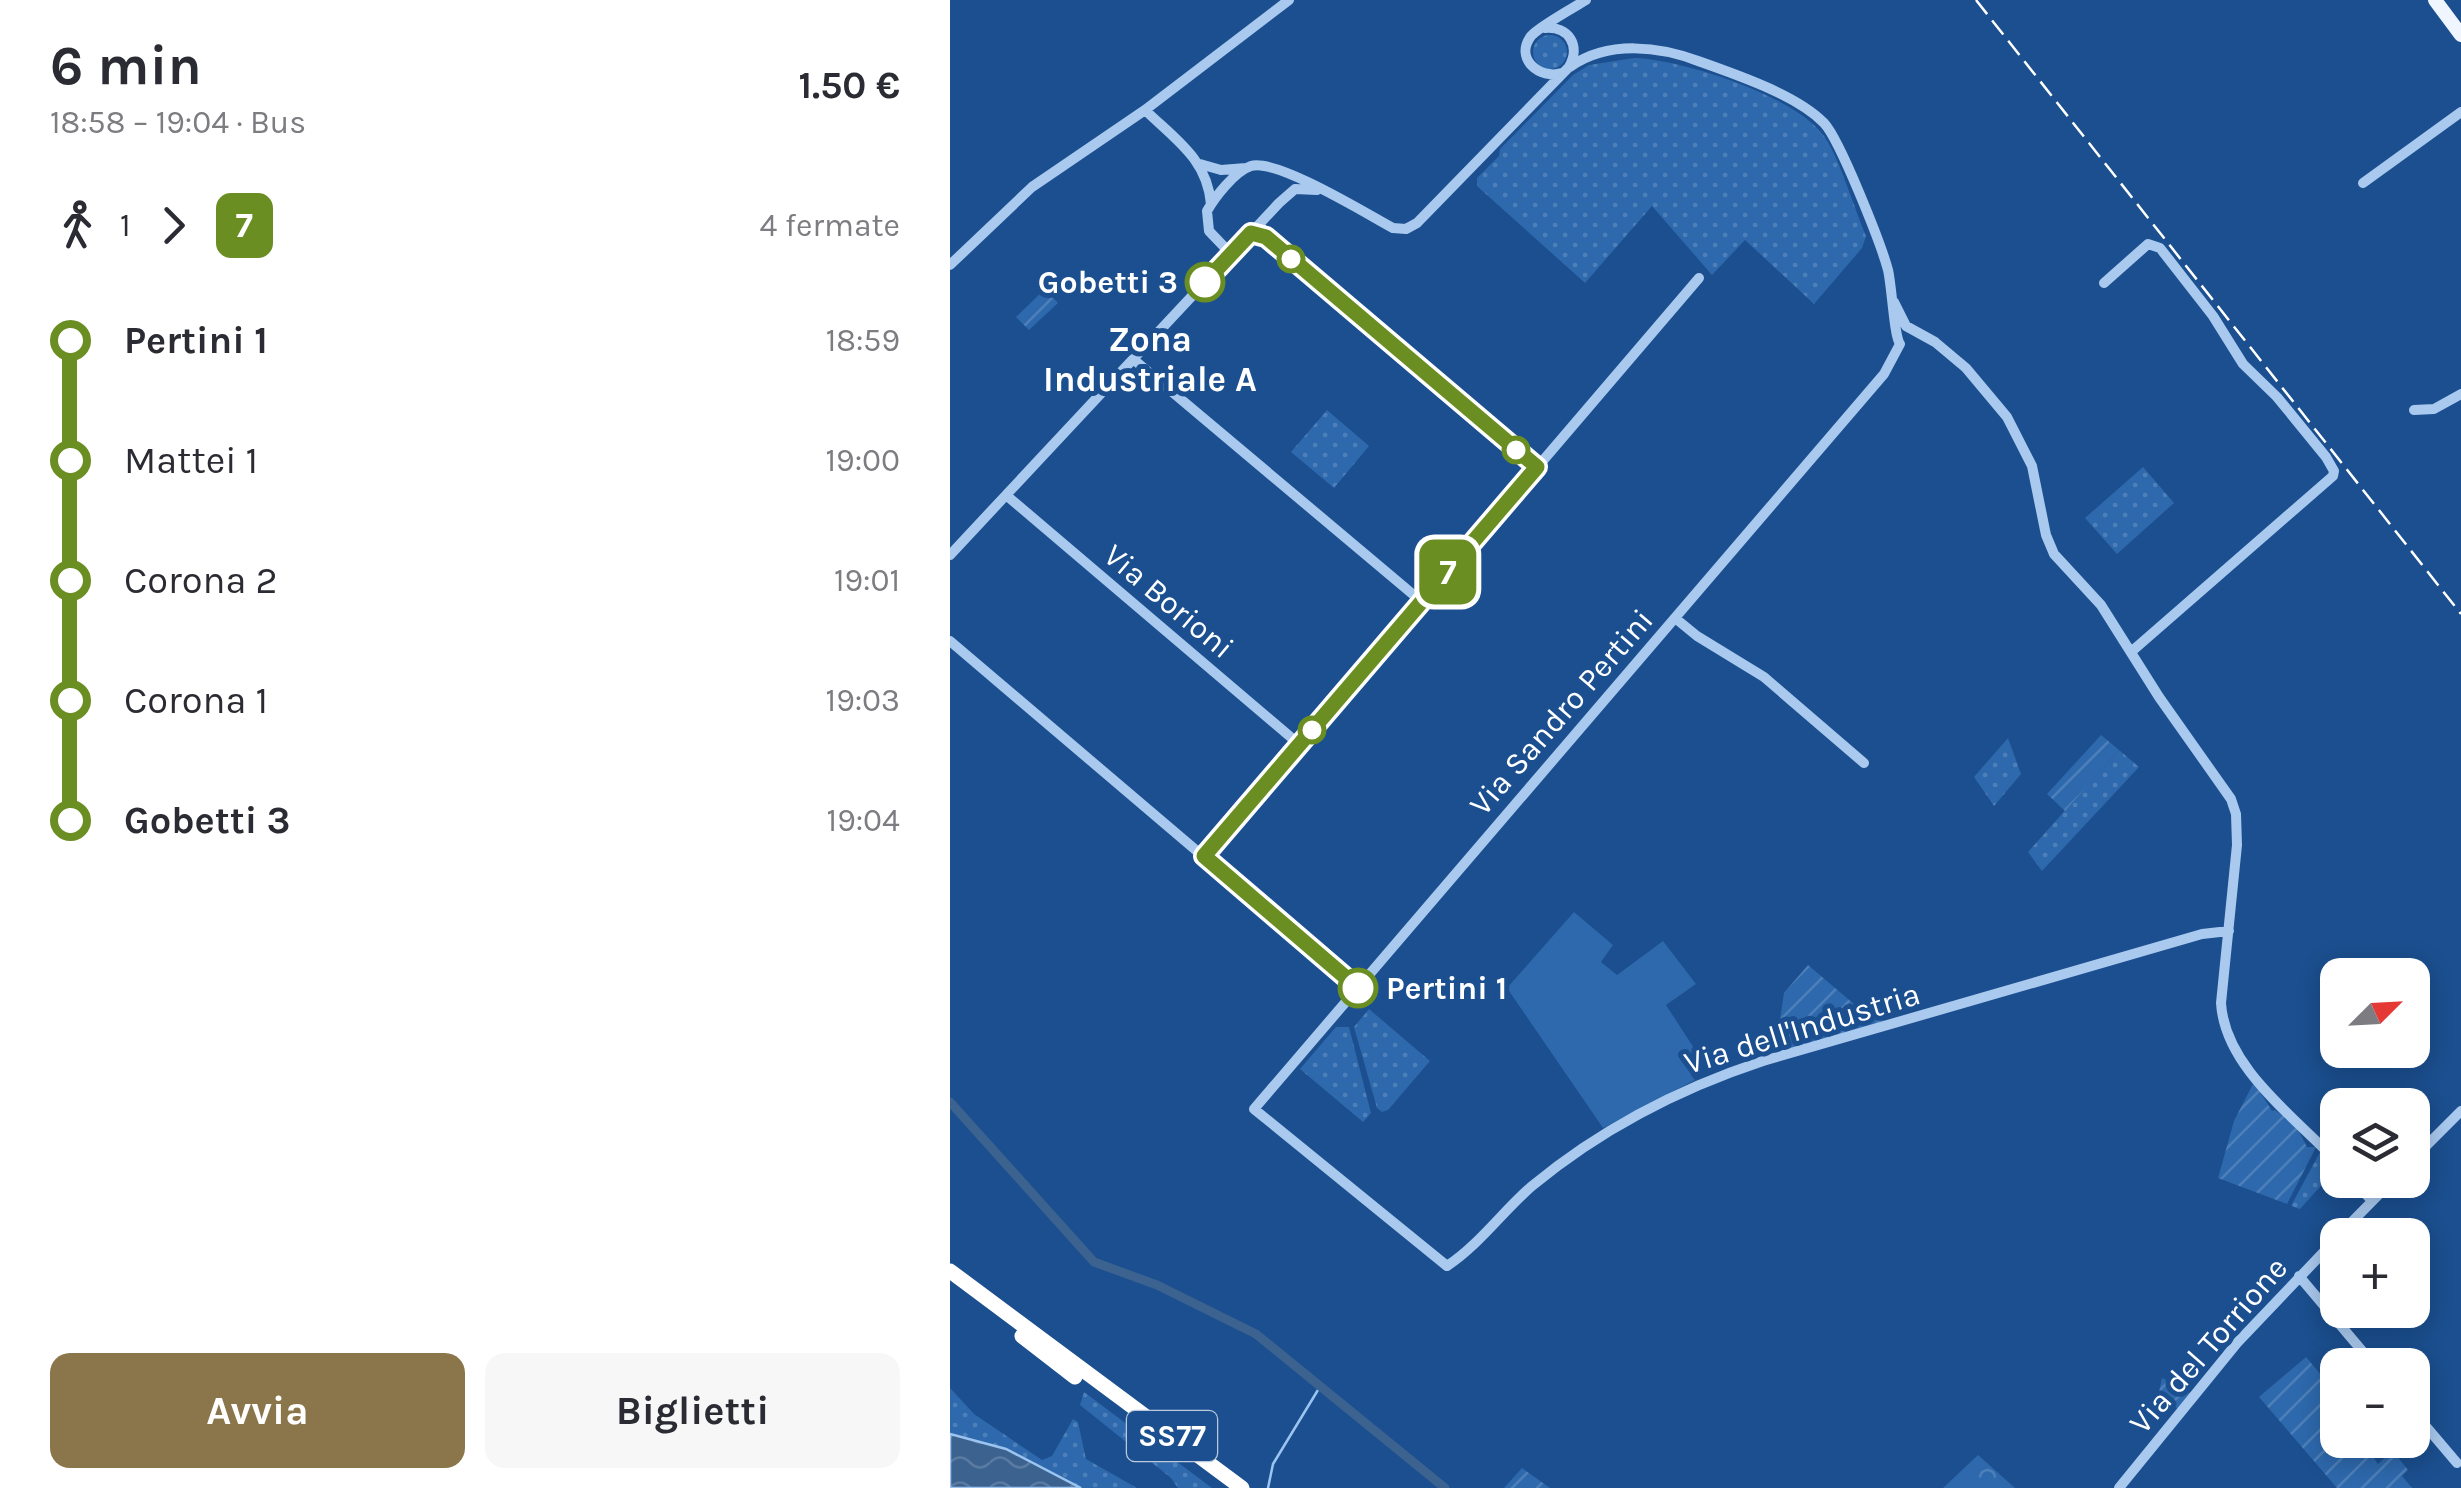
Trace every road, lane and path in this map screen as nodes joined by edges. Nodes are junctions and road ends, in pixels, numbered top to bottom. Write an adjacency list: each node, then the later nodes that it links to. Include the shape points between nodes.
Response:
1 (1290, 0): 12 (street)
2 (1586, 0): 4 (street)
3 (2434, 0): 6 (main road)
4 (1573, 8): 5 (street); 7 (street)
5 (1544, 28): 7 (street, via 1561,29); 9 (street, via 1526,48)
6 (2461, 35)
7 (1571, 39): 8 (street); 10 (street, via 1574,56)
8 (1594, 53): 10 (street); 26 (street, via 1671,50 1748,80 1822,121 1876,236)
9 (1535, 70): 10 (street, via 1545,76); 11 (street)
10 (1566, 70): 11 (street)
11 (1533, 103): 18 (street, via 1412,226 1394,228)
12 (1145, 110): 14 (street); 23 (street, via 1032,187)
13 (2461, 112): 17 (street)
14 (1200, 163): 15 (street); 20 (street)
15 (1246, 168): 16 (street); 20 (street)
16 (1272, 169): 18 (street); 19 (street, via 1282,185)
17 (2363, 183)
18 (1328, 193): 19 (street, via 1295,189)
19 (1279, 203): 21 (street)
20 (1210, 204): 22 (street, via 1209,231)
21 (1255, 228): 22 (street); 30 (street)
22 (1231, 254): 27 (street)
23 (950, 266)
24 (1699, 278): 30 (street)
25 (2104, 282): 36 (street, via 2140,248 2160,248 2242,364 2278,397 2334,472)
26 (1908, 332): 34 (street, Via Sandro Pertini, via 1896,340 1900,344 1884,374); 36 (street, via 1966,368 2007,418 2032,466 2054,554 2101,605)
27 (1133, 359): 31 (street); 33 (street)
28 (2461, 394): 29 (street, via 2430,410)
29 (2414, 410)
30 (1537, 467): 33 (street)
31 (1006, 496): 32 (street); 37 (street, Via Borioni)
32 (950, 556)
33 (1422, 602): 37 (street)
34 (1675, 618): 38 (street, via 1764,677); 41 (street, Via Sandro Pertini)
35 (950, 642): 39 (street)
36 (2131, 652): 40 (street, via 2231,799 2238,829)
37 (1300, 745): 39 (street)
38 (1864, 763)
39 (1204, 856): 41 (street)
40 (2229, 931): 42 (street, Via dell'Industria, via 1705,1081 1581,1148 1447,1266); 45 (street, via 2221,1004 2230,1040 2278,1106)
41 (1358, 988): 42 (street, Via Sandro Pertini)
42 (1254, 1109)
43 (2461, 1111): 44 (street)
44 (2430, 1142)
45 (2320, 1143)
46 (2369, 1198): 48 (street)
47 (2375, 1198): 48 (street, Via del Torrione)
48 (2372, 1201): 49 (street, Via del Torrione)
49 (2355, 1218)
50 (2320, 1254): 52 (street, Via del Torrione)
51 (950, 1271): 55 (highway, SS77)
52 (2299, 1276): 54 (street); 61 (street, Via del Torrione)
53 (950, 1284): 55 (highway, SS77)
54 (2360, 1348)
55 (1058, 1358): 56 (highway, SS77)
56 (1100, 1388): 59 (highway, SS77); 60 (highway, SS77)
57 (2430, 1431): 58 (street)
58 (2457, 1463)
59 (1225, 1488)
60 (1242, 1488)
61 (2119, 1488)

